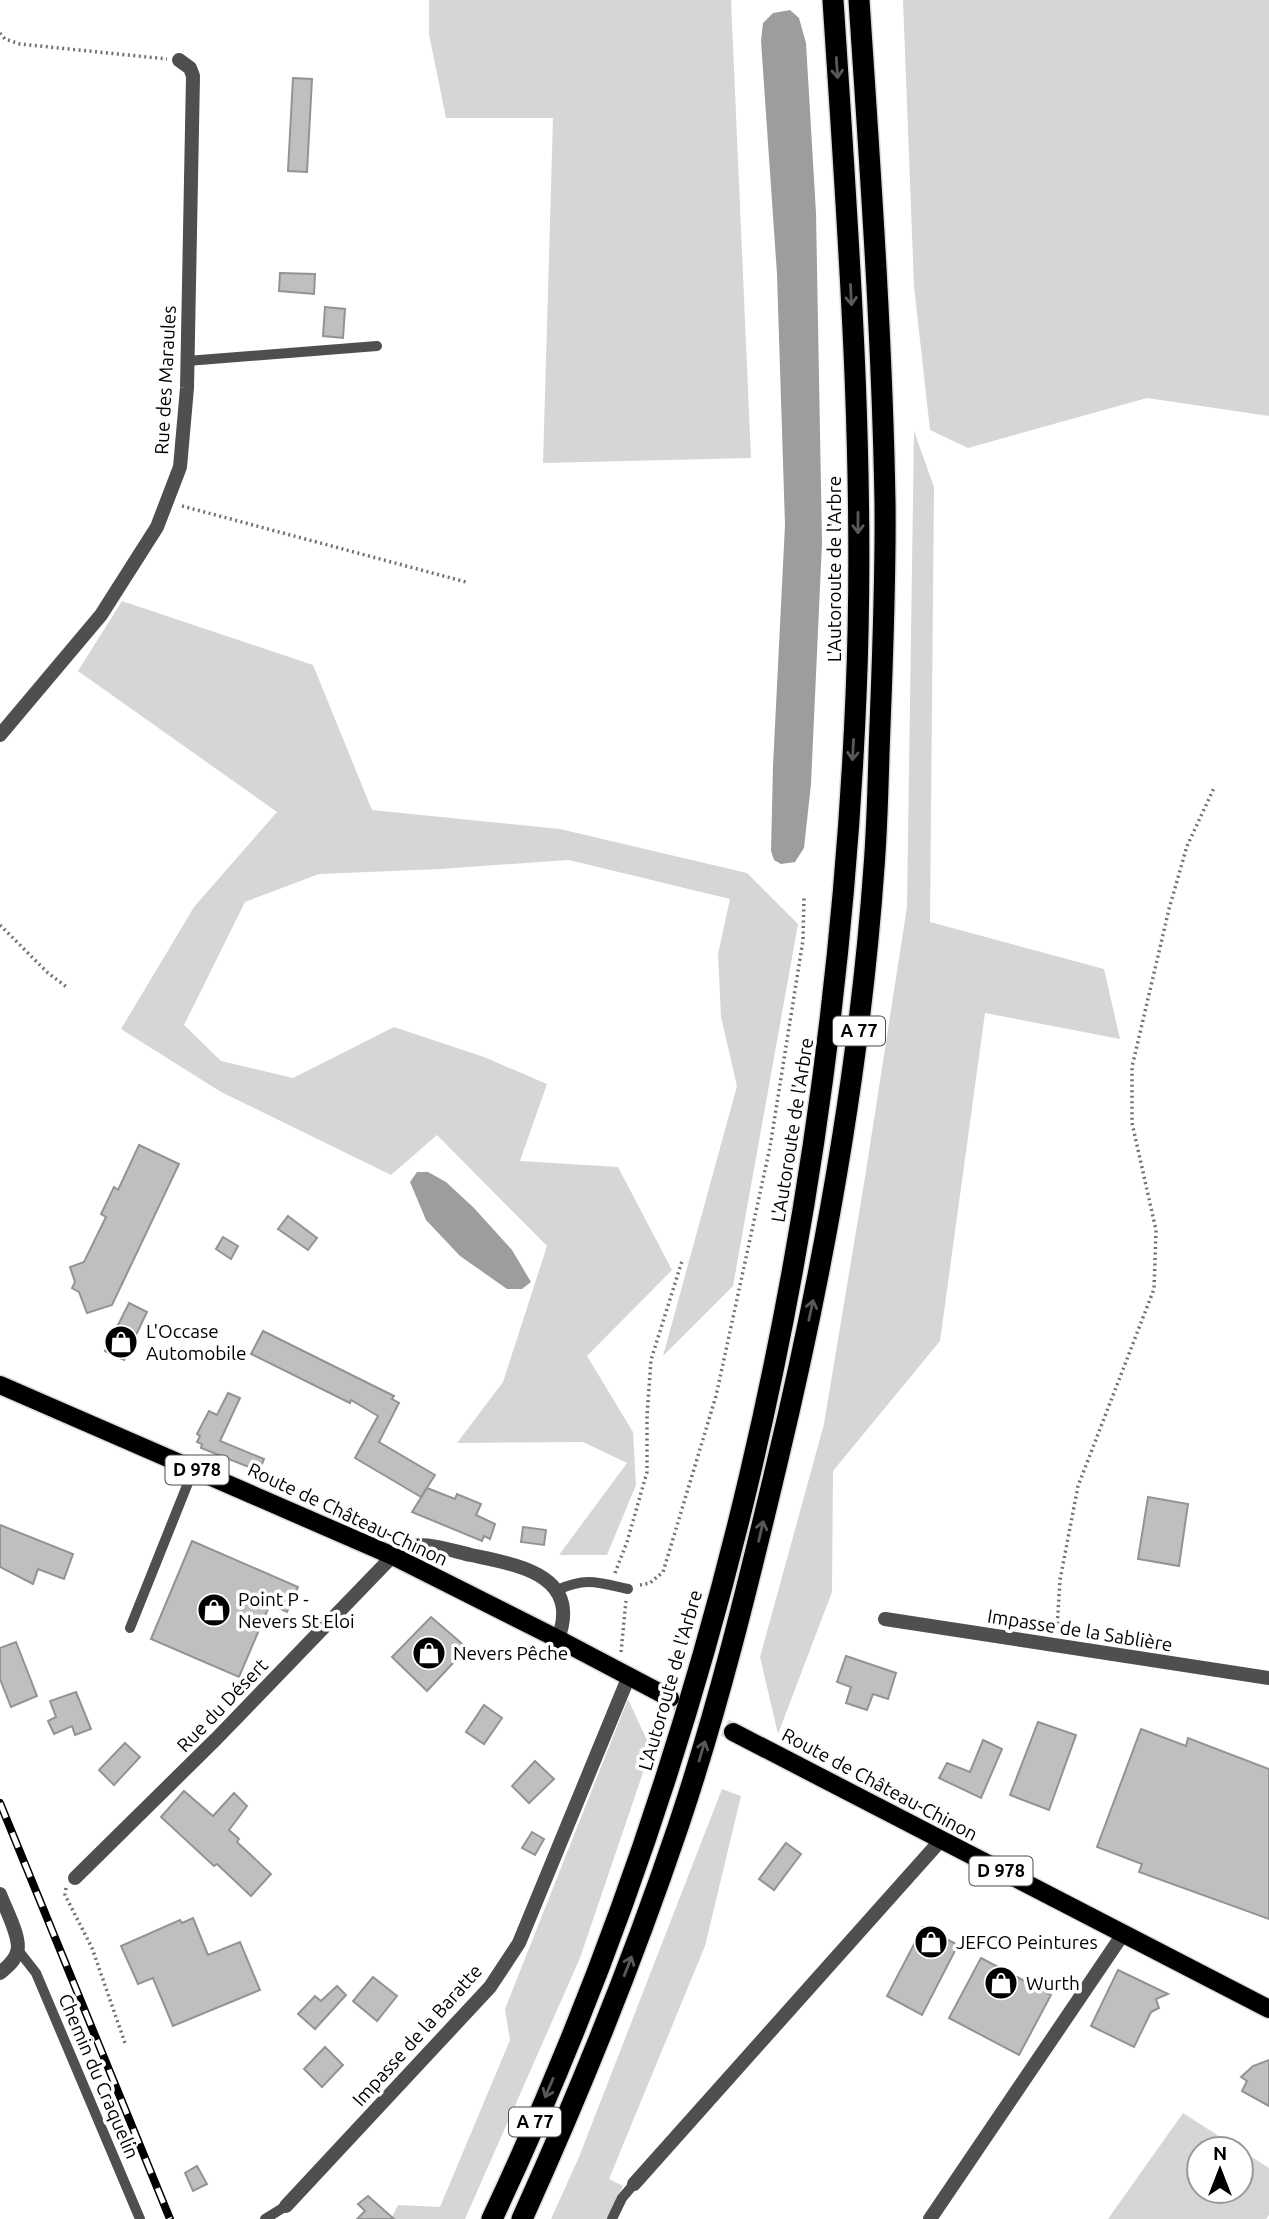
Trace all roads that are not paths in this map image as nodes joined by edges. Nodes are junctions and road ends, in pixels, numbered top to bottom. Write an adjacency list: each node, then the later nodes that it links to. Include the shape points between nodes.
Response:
1 (833, 0): 30 (highway, L'Autoroute de l'Arbre / A 77, one-way to 30, via 858,437 856,691 846,878 808,1183 770,1388 735,1536 677,1741 575,2025)
2 (859, 0): 31 (highway, A 77, one-way to 2, via 648,1913 721,1685 803,1349 857,1049 875,864 885,505)
3 (179, 60): 5 (street, Rue des Maraules, via 193,76)
4 (377, 346): 5 (lane)
5 (187, 361): 6 (street, Rue des Maraules, via 180,467 157,527 101,615)
6 (0, 735)
7 (0, 1385): 8 (main road, Route de Château-Chinon / D 978)
8 (194, 1468): 9 (main road, Route de Château-Chinon / D 978); 13 (lane)
9 (393, 1556): 11 (street, via 406,1547 427,1546 523,1567); 14 (main road, Route de Château-Chinon / D 978); 20 (street, Rue du Désert)
10 (628, 1588): 11 (lane, via 577,1582)
11 (557, 1590): 14 (street, via 564,1608)
12 (885, 1619): 16 (street, Impasse de la Sablière)
13 (130, 1628)
14 (558, 1639): 15 (main road, Route de Château-Chinon / D 978)
15 (624, 1673): 17 (main road, Route de Château-Chinon / D 978); 27 (street, Impasse de la Baratte, via 519,1943 490,1987)
16 (1269, 1678)
17 (670, 1698)
18 (733, 1731): 19 (main road, Route de Château-Chinon / D 978)
19 (941, 1840): 22 (main road, Route de Château-Chinon / D 978); 26 (street)
20 (75, 1878)
21 (0, 1894): 23 (street)
22 (1123, 1934): 25 (main road, Route de Château-Chinon / D 978); 33 (street)
23 (18, 1950): 24 (street); 28 (lane, Chemin du Craquelin, via 36,1973)
24 (0, 1973)
25 (1269, 2009)
26 (634, 2185): 32 (lane)
27 (283, 2213): 29 (lane)
28 (140, 2219)
29 (265, 2219)
30 (492, 2219)
31 (522, 2219)
32 (612, 2219)
33 (930, 2219)

